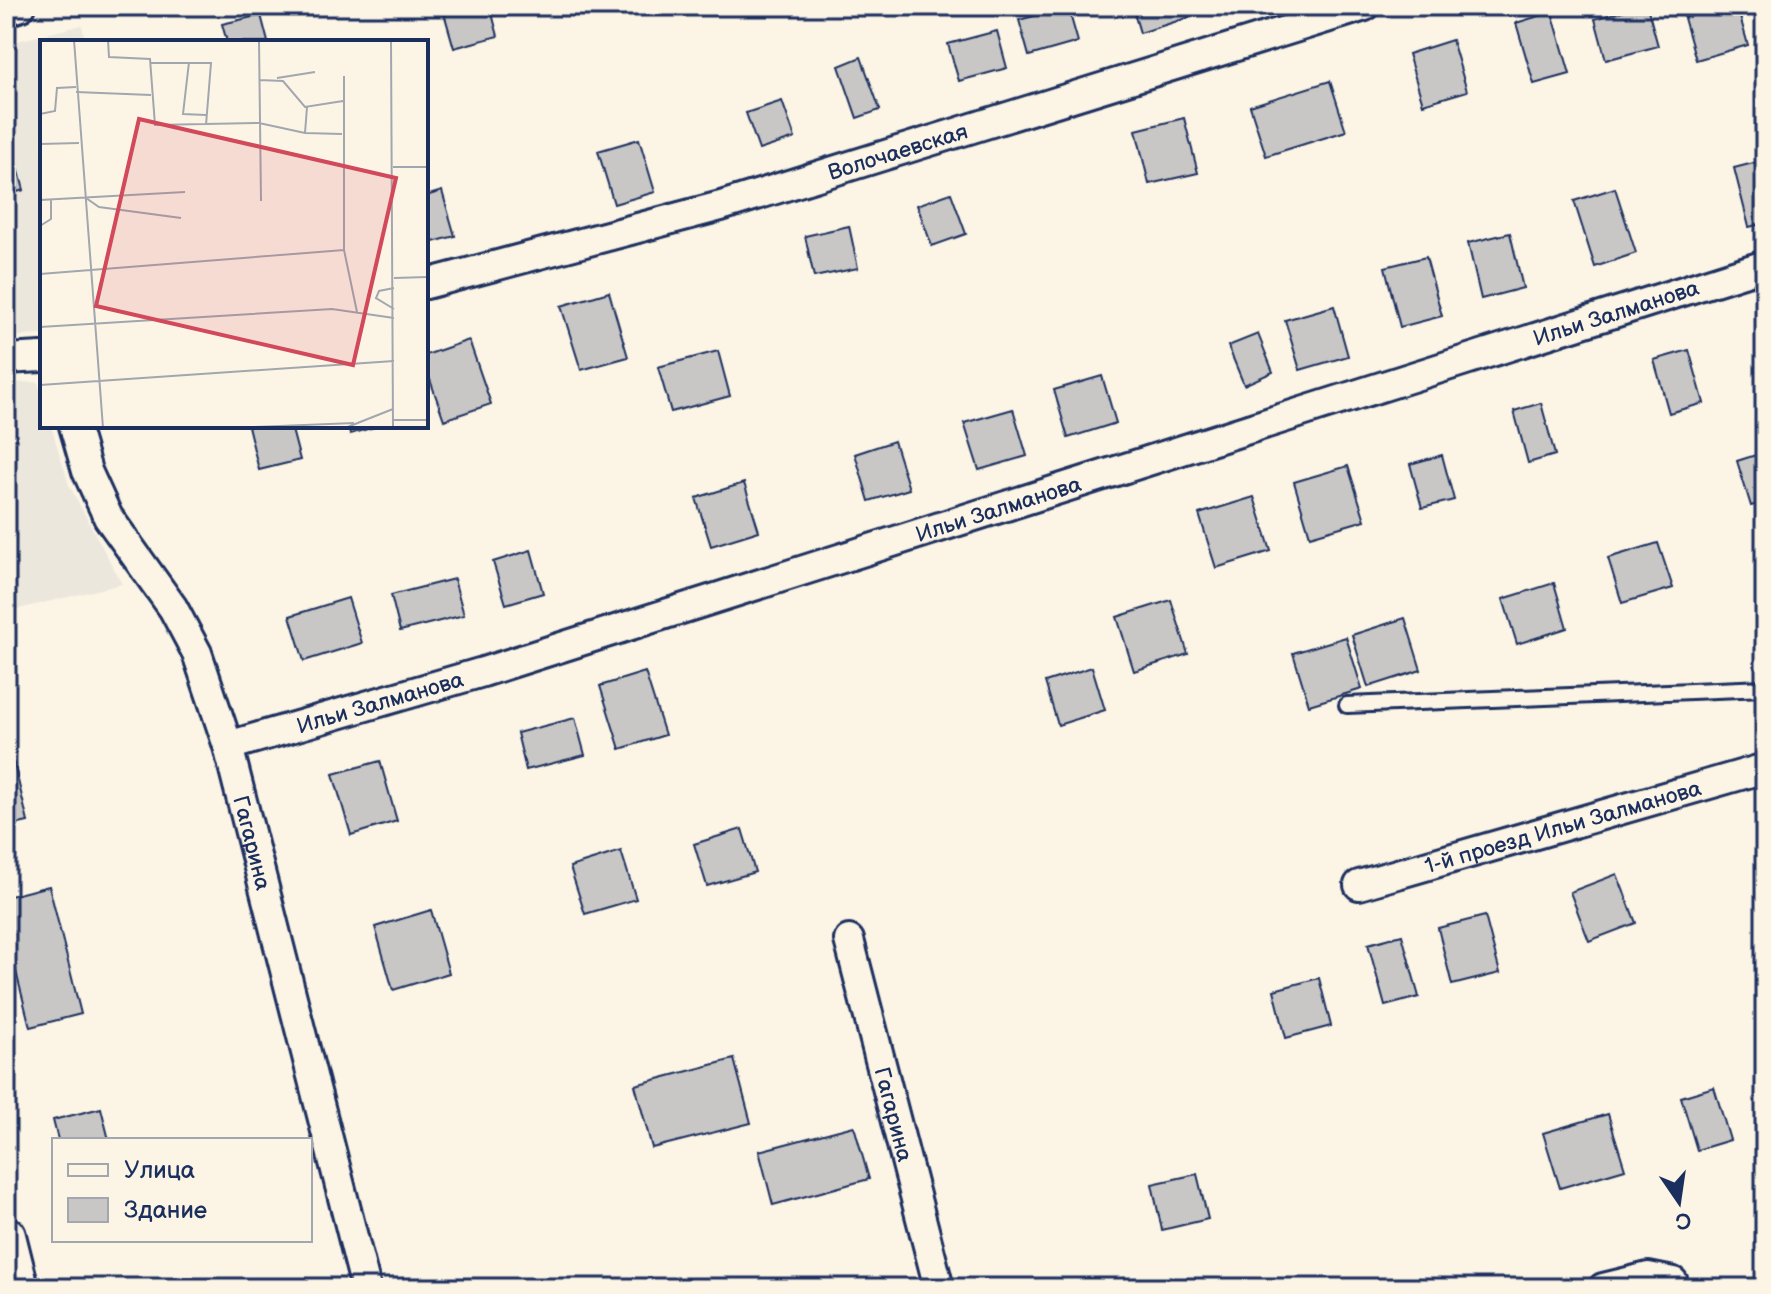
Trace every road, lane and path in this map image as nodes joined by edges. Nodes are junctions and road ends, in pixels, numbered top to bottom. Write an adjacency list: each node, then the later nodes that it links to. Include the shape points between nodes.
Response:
1 (21, 6): 3 (street)
2 (1365, 6): 5 (street, Волочаевская, via 721,206)
3 (6, 11)
4 (1765, 265): 11 (street, Ильи Залманова, via 483,672)
5 (428, 283)
6 (40, 357): 7 (street)
7 (6, 359)
8 (75, 428): 11 (street, Гагарина, via 108,517 173,608 197,653)
9 (1765, 688): 10 (lane)
10 (1347, 705)
11 (228, 746): 18 (street, Гагарина)
12 (1765, 768): 13 (street, 1-й проезд Ильи Залманова)
13 (1359, 885)
14 (849, 940): 19 (street, Гагарина)
15 (6, 1236): 17 (street)
16 (1676, 1285): 20 (street, via 1648,1277)
17 (19, 1288)
18 (366, 1288)
19 (939, 1288)
20 (1603, 1288)

